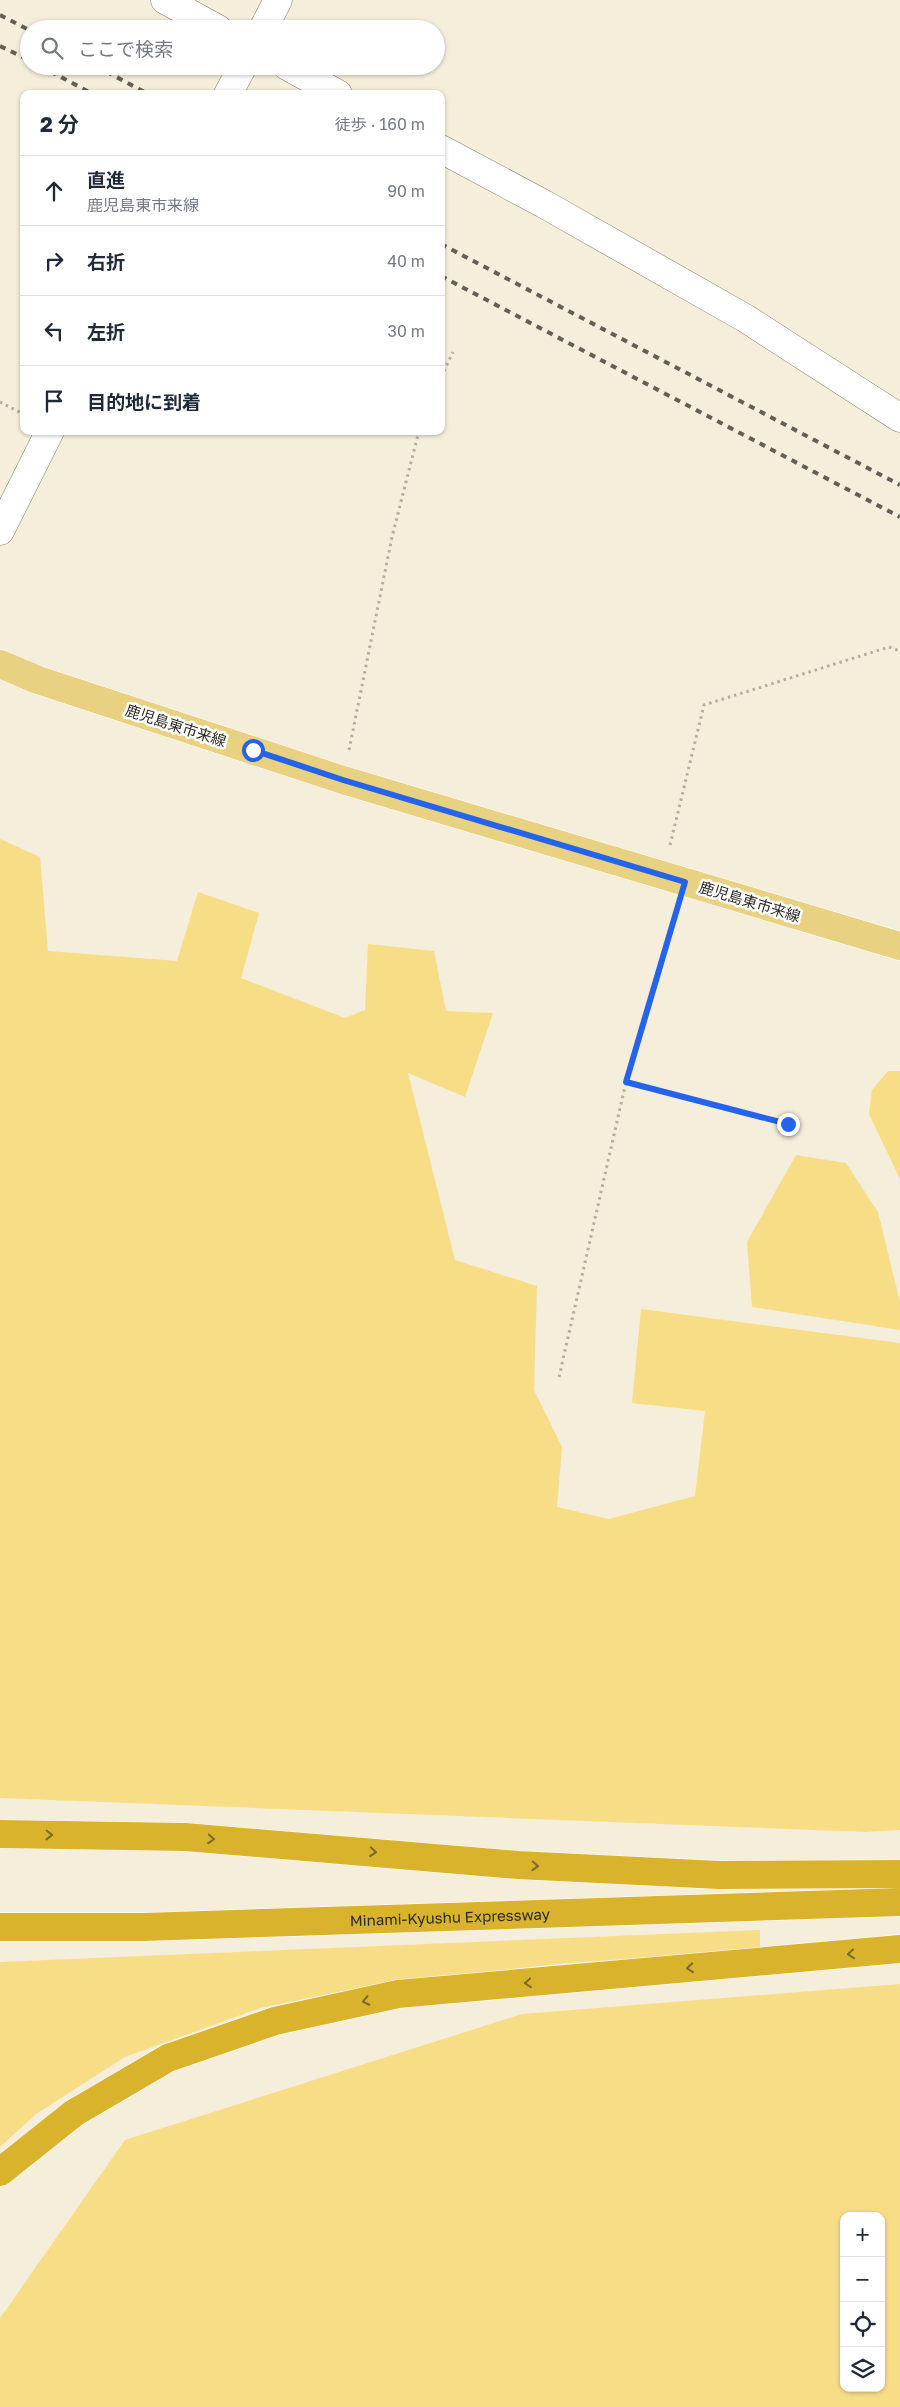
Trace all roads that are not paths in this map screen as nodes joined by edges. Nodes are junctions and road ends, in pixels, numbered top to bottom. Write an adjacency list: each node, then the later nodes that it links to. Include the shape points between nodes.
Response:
1 (165, 0): 3 (street)
2 (278, 0): 4 (street)
3 (202, 20)
4 (268, 20)
5 (238, 75): 7 (street)
6 (303, 75): 8 (street)
7 (230, 90)
8 (331, 90)
9 (445, 151): 10 (street, via 745,318)
10 (900, 418)
11 (48, 435): 12 (street)
12 (0, 531)
13 (0, 664): 14 (main road, 鹿児島東市来線, via 38,680 343,780)
14 (900, 946)
15 (0, 1834): 16 (highway, one-way to 16, via 185,1837 518,1865 719,1875)
16 (900, 1874)
17 (900, 1902): 18 (highway, Minami-Kyushu Expressway, via 144,1927)
18 (0, 1927)
19 (900, 1950): 20 (highway, one-way to 20, via 398,1994 275,2021 168,2058 74,2113)
20 (0, 2172)

